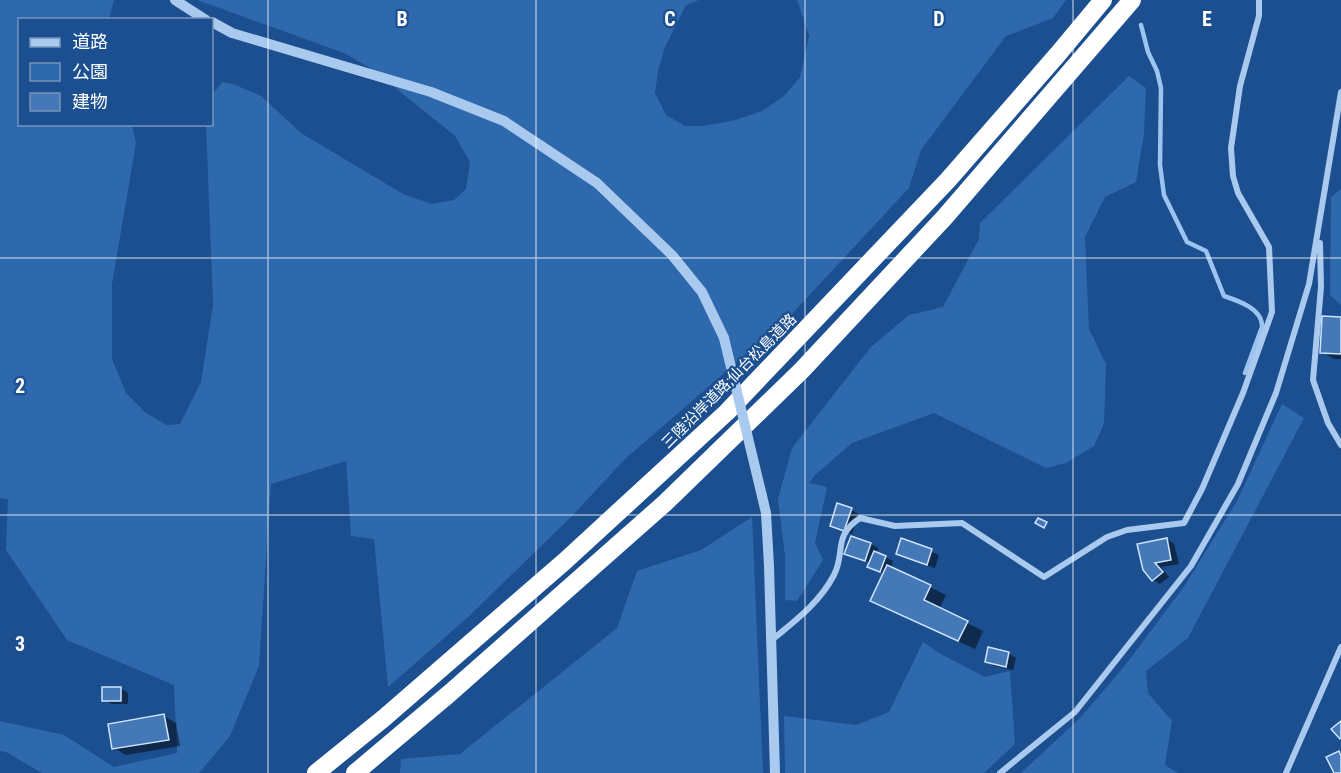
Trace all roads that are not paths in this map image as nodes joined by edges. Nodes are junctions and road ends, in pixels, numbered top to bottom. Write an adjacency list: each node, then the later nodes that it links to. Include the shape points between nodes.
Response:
1 (175, 0): 7 (street)
2 (1095, 0): 9 (highway)
3 (1103, 0): 9 (highway, 三陸沿岸道路;仙台松島道路)
4 (1132, 0): 10 (highway)
5 (1141, 0): 10 (highway)
6 (1259, 0): 15 (street, via 1231,148 1238,192 1269,248 1272,312 1229,425 1184,523 1127,530 1107,537 1044,577 962,523 895,526 860,518 842,536 835,574 812,607)
7 (203, 18)
8 (213, 23): 15 (street, bridge, via 232,33 431,92 504,121 597,183 672,255 702,292 724,338 766,513)
9 (1058, 54): 17 (highway, 三陸沿岸道路;仙台松島道路, via 948,180 727,412 565,561)
10 (1078, 64): 18 (highway, via 944,218 794,378 665,502)
11 (1341, 92): 12 (street)
12 (1338, 120): 13 (street)
13 (1319, 232): 14 (street, via 1321,287 1312,380); 20 (street, via 1309,284 1276,393 1238,484 1191,566 1076,712)
14 (1341, 446)
15 (773, 639): 19 (street)
16 (1341, 647): 21 (street)
17 (316, 773)
18 (355, 773)
19 (775, 773)
20 (1000, 773)
21 (1287, 773)

